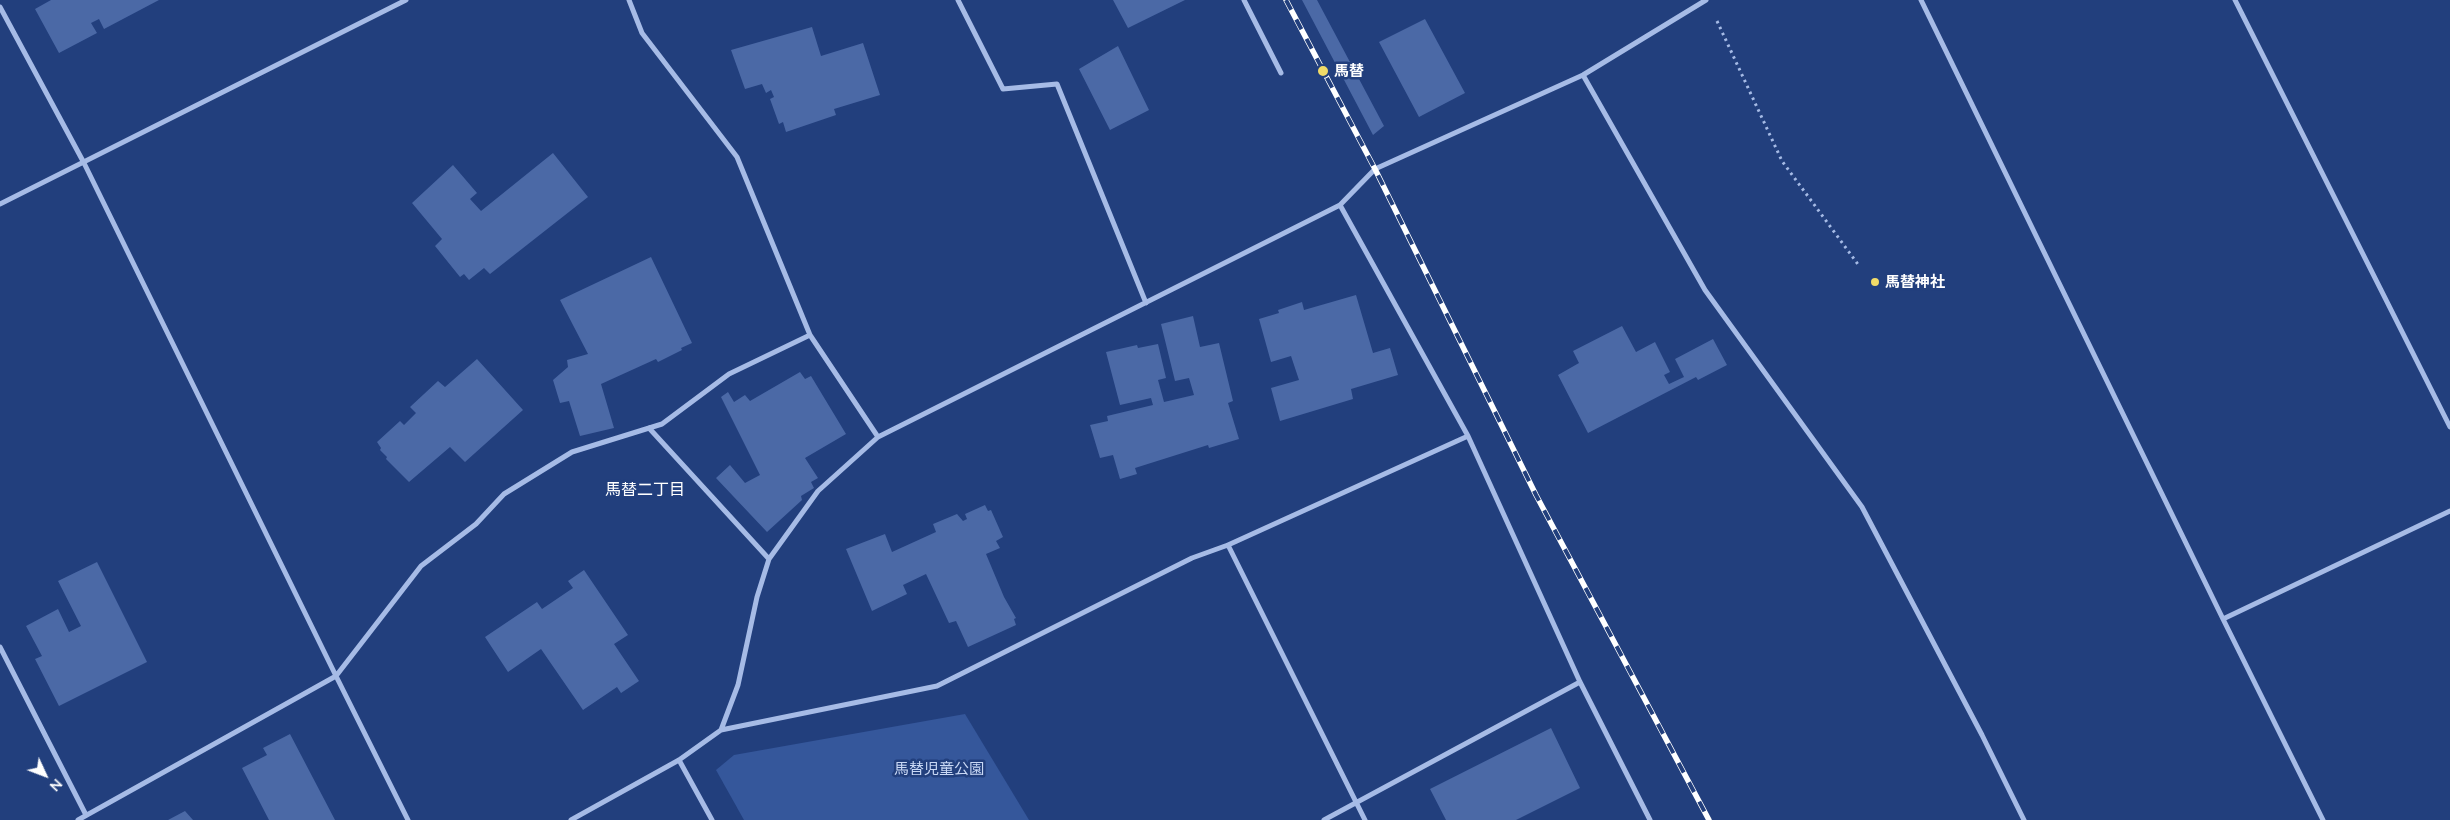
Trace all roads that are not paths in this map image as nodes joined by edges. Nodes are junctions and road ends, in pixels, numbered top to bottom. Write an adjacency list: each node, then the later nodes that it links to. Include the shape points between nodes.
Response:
1 (406, 0): 11 (street)
2 (629, 0): 15 (street, via 642,32 737,157)
3 (958, 0): 14 (street, via 1003,89 1057,84)
4 (1244, 0): 9 (street)
5 (1706, 0): 10 (street)
6 (1921, 0): 23 (street)
7 (2235, 0): 16 (street)
8 (0, 7): 11 (street)
9 (1281, 73)
10 (1583, 75): 13 (street, via 1375,169); 38 (street, via 1705,290 1862,507)
11 (84, 163): 12 (street); 25 (street)
12 (0, 204)
13 (1340, 205): 14 (street); 18 (street)
14 (1146, 303): 19 (street)
15 (810, 335): 17 (street, via 729,374 662,424); 19 (street)
16 (2450, 427)
17 (649, 428): 22 (street); 25 (street, via 572,452 504,494 476,524 421,566)
18 (1468, 436): 21 (street); 26 (street)
19 (878, 437): 22 (street, via 818,492)
20 (2450, 511): 23 (street)
21 (1228, 545): 27 (street, via 1192,558 937,686); 29 (street)
22 (769, 558): 27 (street, via 738,685)
23 (2223, 619): 39 (street)
24 (0, 647): 30 (street)
25 (336, 676): 30 (street); 32 (street)
26 (1580, 682): 29 (street); 37 (street)
27 (721, 730): 28 (street)
28 (679, 760): 33 (street); 34 (street)
29 (1357, 804): 35 (street); 36 (street)
30 (86, 815): 31 (street)
31 (78, 820)
32 (408, 820)
33 (571, 820)
34 (712, 820)
35 (1324, 820)
36 (1365, 820)
37 (1650, 820)
38 (2024, 820)
39 (2323, 820)

